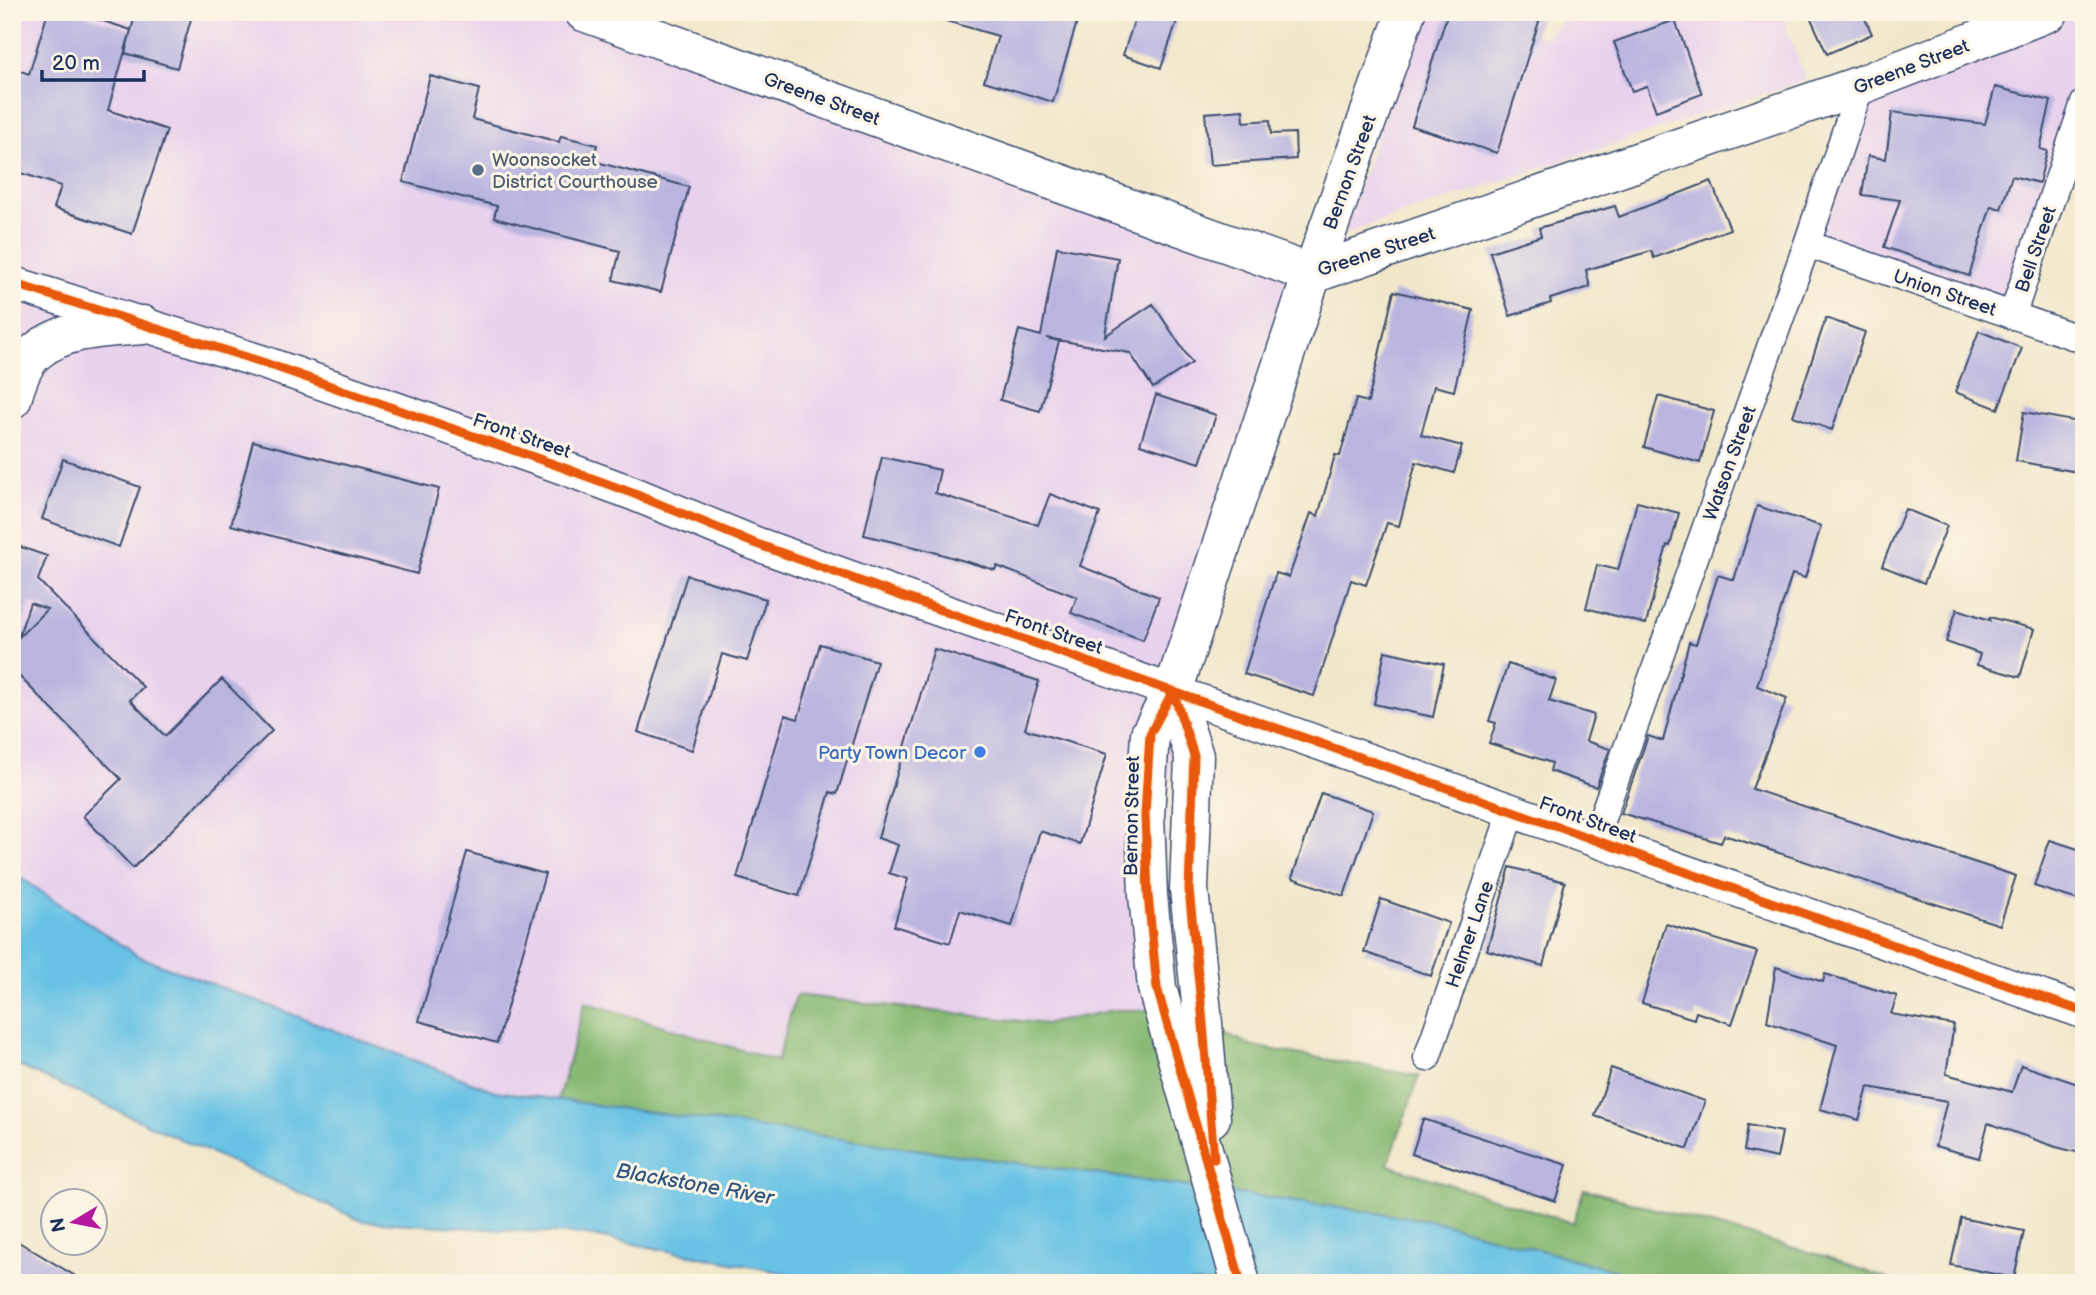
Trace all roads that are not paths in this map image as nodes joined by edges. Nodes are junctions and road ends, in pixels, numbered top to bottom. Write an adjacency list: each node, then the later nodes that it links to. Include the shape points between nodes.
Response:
1 (1406, 12): 7 (main road, Bernon Street)
2 (2049, 12): 4 (main road, Greene Street)
3 (605, 16): 7 (main road, Greene Street)
4 (1861, 85): 6 (street, Watson Street); 7 (main road, Greene Street)
5 (2084, 103): 9 (street, Bell Street)
6 (1807, 244): 9 (street, Union Street); 15 (street, Watson Street)
7 (1312, 274): 13 (main road, Bernon Street)
8 (12, 283): 10 (street, Front Street)
9 (2012, 316): 11 (street, Union Street)
10 (143, 325): 12 (main road, via 95,329 58,339 36,352 19,376); 13 (street, Front Street, via 556,465 754,543)
11 (2084, 340)
12 (12, 399)
13 (1173, 691): 14 (street, Front Street); 18 (main road, Bernon Street, via 1194,756 1189,890); 18 (main road, Bernon Street, via 1150,734 1145,815 1148,895 1157,988)
14 (1512, 810): 15 (street, Front Street); 17 (street, Helmer Lane)
15 (1594, 840): 16 (street, Front Street)
16 (2084, 1012)
17 (1427, 1058)
18 (1217, 1195): 19 (main road, Bernon Street)
19 (1241, 1283)

